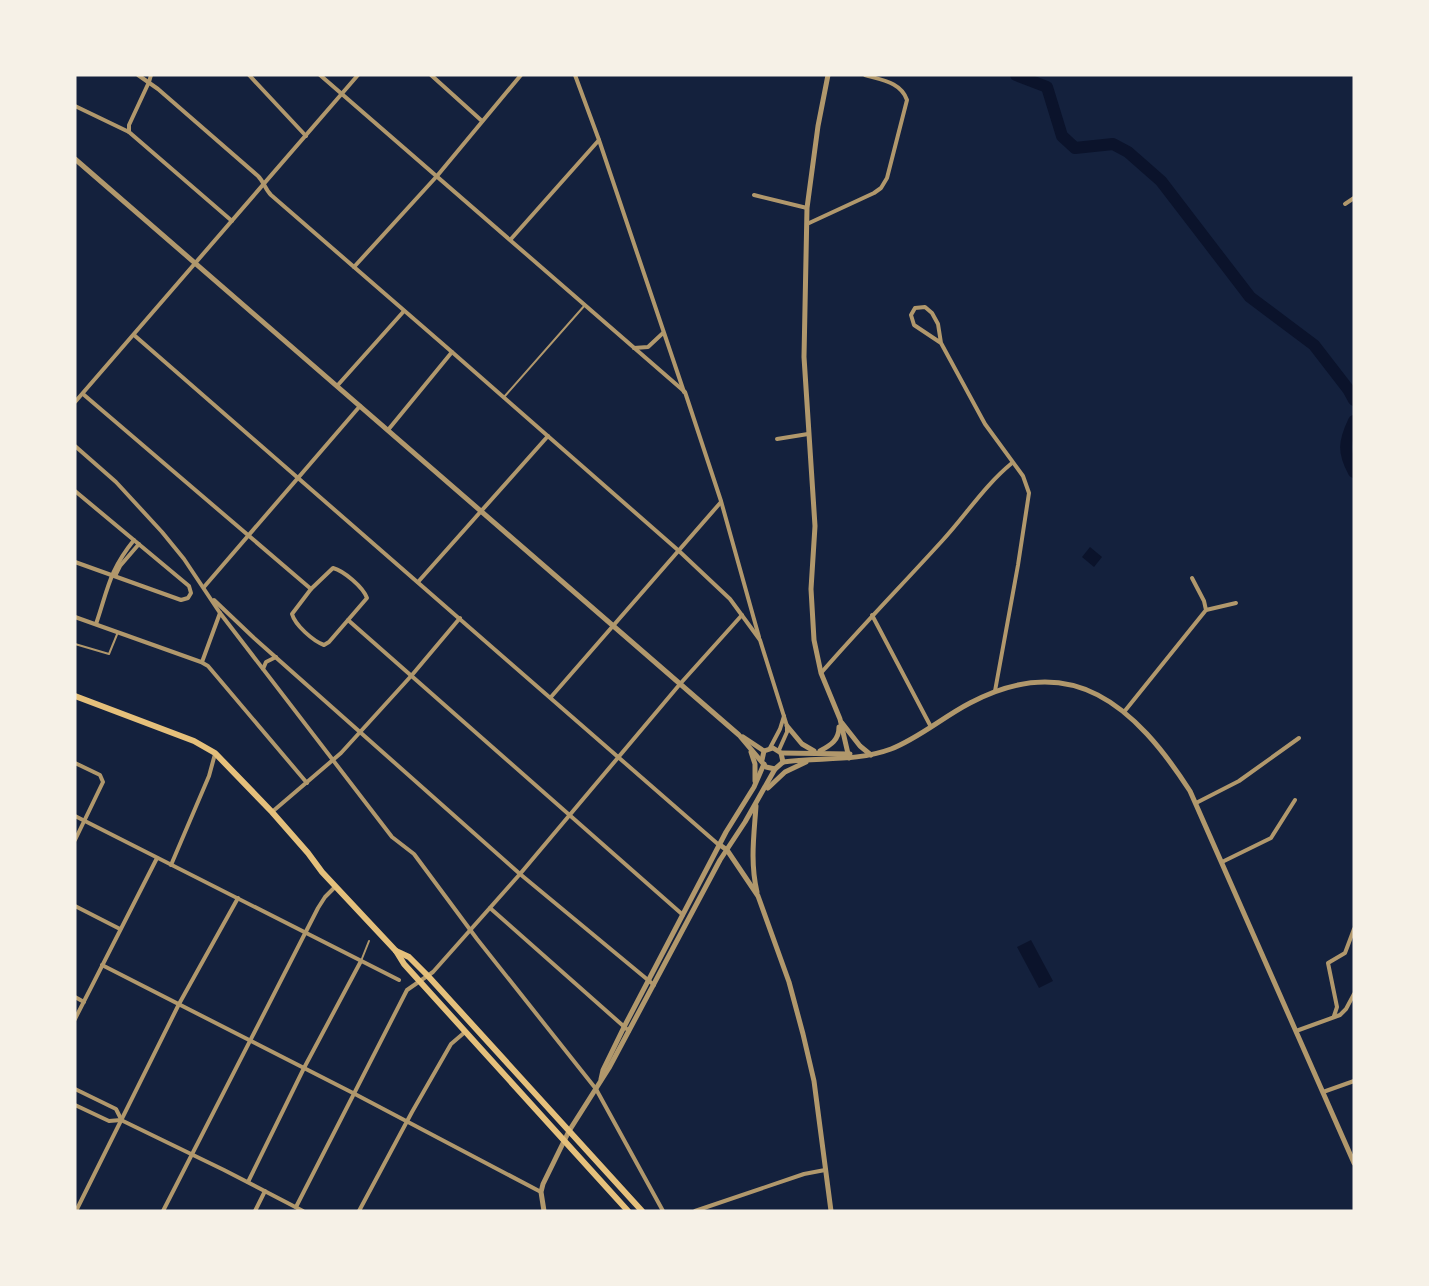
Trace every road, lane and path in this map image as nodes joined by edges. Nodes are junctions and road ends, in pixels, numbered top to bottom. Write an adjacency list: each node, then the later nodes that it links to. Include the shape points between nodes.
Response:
1 (138, 75): 11 (street)
2 (151, 75): 11 (street)
3 (249, 75): 16 (street)
4 (320, 75): 12 (street)
5 (358, 75): 12 (street)
6 (431, 75): 14 (street)
7 (521, 75): 14 (street)
8 (575, 75): 17 (street)
9 (828, 75): 24 (street)
10 (865, 75): 26 (street, via 889,82 904,93 906,103 892,167 885,183 874,193)
11 (150, 82): 15 (street, via 132,116); 20 (street)
12 (341, 94): 16 (street); 19 (street)
13 (75, 106): 15 (street)
14 (482, 121): 19 (street)
15 (129, 132): 25 (street)
16 (306, 136): 20 (street)
17 (599, 140): 27 (street); 32 (street)
18 (75, 159): 28 (street)
19 (437, 176): 27 (street); 29 (street)
20 (265, 182): 25 (street); 29 (street, via 271,195)
21 (754, 195): 24 (street)
22 (1354, 198): 23 (street)
23 (1345, 204)
24 (807, 208): 26 (street)
25 (232, 221): 28 (street)
26 (806, 224): 44 (street, via 804,357)
27 (511, 239): 30 (street)
28 (194, 263): 33 (street); 37 (street)
29 (354, 267): 31 (street)
30 (585, 305): 35 (street); 40 (lane)
31 (404, 311): 36 (street); 37 (street)
32 (663, 332): 35 (street, via 648,347); 38 (street)
33 (134, 335): 39 (street); 49 (street)
34 (941, 343): 34 (street, via 914,325 911,315 915,308 925,307 932,314); 48 (street, via 985,424)
35 (632, 348): 38 (street)
36 (452, 352): 40 (street); 43 (street)
37 (337, 386): 42 (street)
38 (685, 392): 51 (street)
39 (83, 394): 41 (street); 53 (street)
40 (504, 397): 45 (street)
41 (75, 402)
42 (360, 406): 43 (street); 49 (street)
43 (388, 430): 52 (street)
44 (808, 434): 46 (street); 80 (street, via 814,526 812,621)
45 (548, 436): 52 (street); 56 (street)
46 (777, 439)
47 (75, 446): 61 (street, via 116,482 162,532)
48 (1012, 463): 68 (street, via 980,493 953,529); 83 (street, via 1023,476 1029,500)
49 (298, 477): 53 (street); 60 (street)
50 (75, 491): 54 (street)
51 (721, 501): 56 (street); 75 (street)
52 (480, 511): 60 (street); 73 (street)
53 (247, 535): 61 (street); 62 (street)
54 (134, 540): 55 (street); 58 (street)
55 (139, 544): 58 (street); 58 (street, via 189,586 188,598 178,599)
56 (679, 551): 67 (street); 73 (street)
57 (75, 562): 58 (street)
58 (113, 575): 72 (street)
59 (1192, 578): 65 (street)
60 (418, 582): 70 (street)
61 (204, 587): 63 (street)
62 (311, 590): 71 (street, via 331,569 341,572 367,598); 71 (street, via 292,616 319,643 327,644)
63 (210, 597): 66 (street); 77 (street)
64 (1236, 603): 65 (street)
65 (1206, 610): 87 (street)
66 (220, 613): 78 (street); 79 (street)
67 (742, 615): 75 (street); 82 (street)
68 (872, 615): 80 (street); 91 (street)
69 (75, 617): 72 (street)
70 (460, 618): 81 (street); 85 (street)
71 (348, 620): 81 (street)
72 (96, 624): 74 (street)
73 (612, 626): 82 (street); 85 (street)
74 (118, 632): 76 (lane, via 109,654); 78 (street)
75 (760, 640): 88 (street)
76 (75, 644)
77 (276, 657): 79 (street, via 266,662); 92 (street)
78 (202, 662): 109 (street)
79 (263, 670): 103 (street)
80 (821, 673): 86 (street)
81 (412, 675): 92 (street); 117 (street)
82 (680, 684): 93 (street); 102 (street)
83 (995, 691): 87 (street, via 1020,683 1055,682 1097,694); 91 (street)
84 (75, 696): 99 (main road, via 194,741)
85 (551, 697): 102 (street)
86 (835, 708): 89 (street); 98 (street, via 837,737)
87 (1124, 712): 113 (street, via 1158,744)
88 (784, 716): 90 (street); 96 (street)
89 (840, 719): 100 (street); 101 (street)
90 (787, 726): 97 (street); 98 (street, via 802,744)
91 (931, 727): 101 (street, via 894,748)
92 (361, 732): 103 (street); 125 (street)
93 (739, 735): 95 (street); 96 (street)
94 (1299, 738): 113 (street, via 1239,781)
95 (749, 748): 105 (street); 110 (street, via 755,764)
96 (767, 750): 97 (street); 105 (street)
97 (780, 751): 98 (street); 106 (street)
98 (817, 752): 100 (street)
99 (215, 753): 115 (main road); 124 (street)
100 (848, 755): 101 (street); 104 (street)
101 (871, 755)
102 (619, 758): 117 (street); 120 (street)
103 (333, 760): 109 (street); 135 (street, via 396,841 414,854)
104 (810, 760): 106 (street); 111 (street, via 785,772)
105 (763, 762): 108 (street, via 769,769); 110 (street)
106 (783, 762): 108 (street)
107 (75, 763): 118 (street, via 100,775 103,782)
108 (775, 769): 111 (street)
109 (307, 783): 115 (street)
110 (754, 787): 120 (street)
111 (761, 796): 114 (street)
112 (1294, 800): 123 (street, via 1271,838)
113 (1196, 803): 123 (street)
114 (756, 804): 121 (street); 127 (street, via 752,850)
115 (272, 812): 126 (main road)
116 (75, 816): 118 (street)
117 (570, 816): 125 (street); 131 (street)
118 (85, 821): 119 (street); 122 (street)
119 (75, 840)
120 (720, 845): 121 (street); 131 (street)
121 (727, 850): 127 (street); 132 (street)
122 (158, 858): 124 (street); 134 (street)
123 (1222, 862): 152 (street)
124 (171, 865): 128 (street)
125 (520, 874): 130 (street); 144 (street)
126 (335, 886): 136 (street); 138 (main road)
127 (758, 896): 168 (street, via 803,1034 816,1093)
128 (237, 898): 136 (street); 148 (street)
129 (75, 906): 134 (street)
130 (490, 908): 135 (street); 151 (street)
131 (682, 915): 132 (street); 144 (street)
132 (689, 919): 144 (street)
133 (1354, 928): 149 (street, via 1345,953 1327,967 1337,1007)
134 (120, 929): 140 (street)
135 (470, 929): 141 (street); 158 (street)
136 (305, 933): 139 (street); 154 (street)
137 (369, 941): 139 (lane)
138 (396, 951): 141 (main road, via 409,957); 143 (main road)
139 (361, 961): 142 (street); 155 (street)
140 (102, 965): 147 (street); 148 (street)
141 (428, 976): 143 (street); 164 (main road)
142 (399, 980)
143 (419, 981): 153 (main road); 160 (street, via 404,995)
144 (651, 983): 151 (street)
145 (1354, 994): 149 (street, via 1346,1009)
146 (75, 997): 147 (street)
147 (84, 1002): 150 (street)
148 (179, 1004): 154 (street); 162 (street)
149 (1334, 1016): 152 (street)
150 (75, 1020)
151 (626, 1029): 158 (street)
152 (1296, 1031): 159 (street)
153 (465, 1032): 163 (street, via 451,1044); 165 (main road)
154 (250, 1041): 155 (street); 166 (street)
155 (304, 1068): 160 (street); 169 (street)
156 (1354, 1081): 159 (street)
157 (75, 1089): 162 (street, via 116,1109)
158 (596, 1089): 164 (street); 181 (street)
159 (1323, 1092): 167 (street)
160 (353, 1093): 163 (street); 172 (street)
161 (75, 1105): 162 (street, via 109,1121)
162 (122, 1120): 166 (street); 173 (street)
163 (407, 1122): 171 (street); 177 (street)
164 (569, 1131): 165 (street); 180 (main road)
165 (564, 1141): 171 (street); 179 (main road)
166 (192, 1155): 169 (street); 174 (street)
167 (1354, 1162)
168 (825, 1170): 182 (street); 183 (street)
169 (248, 1182): 170 (street)
170 (265, 1191): 172 (street); 175 (street)
171 (541, 1192): 178 (street)
172 (296, 1207): 176 (street)
173 (76, 1211)
174 (164, 1211)
175 (255, 1211)
176 (303, 1211)
177 (359, 1211)
178 (544, 1211)
179 (628, 1211)
180 (642, 1211)
181 (663, 1211)
182 (695, 1211)
183 (831, 1211)

